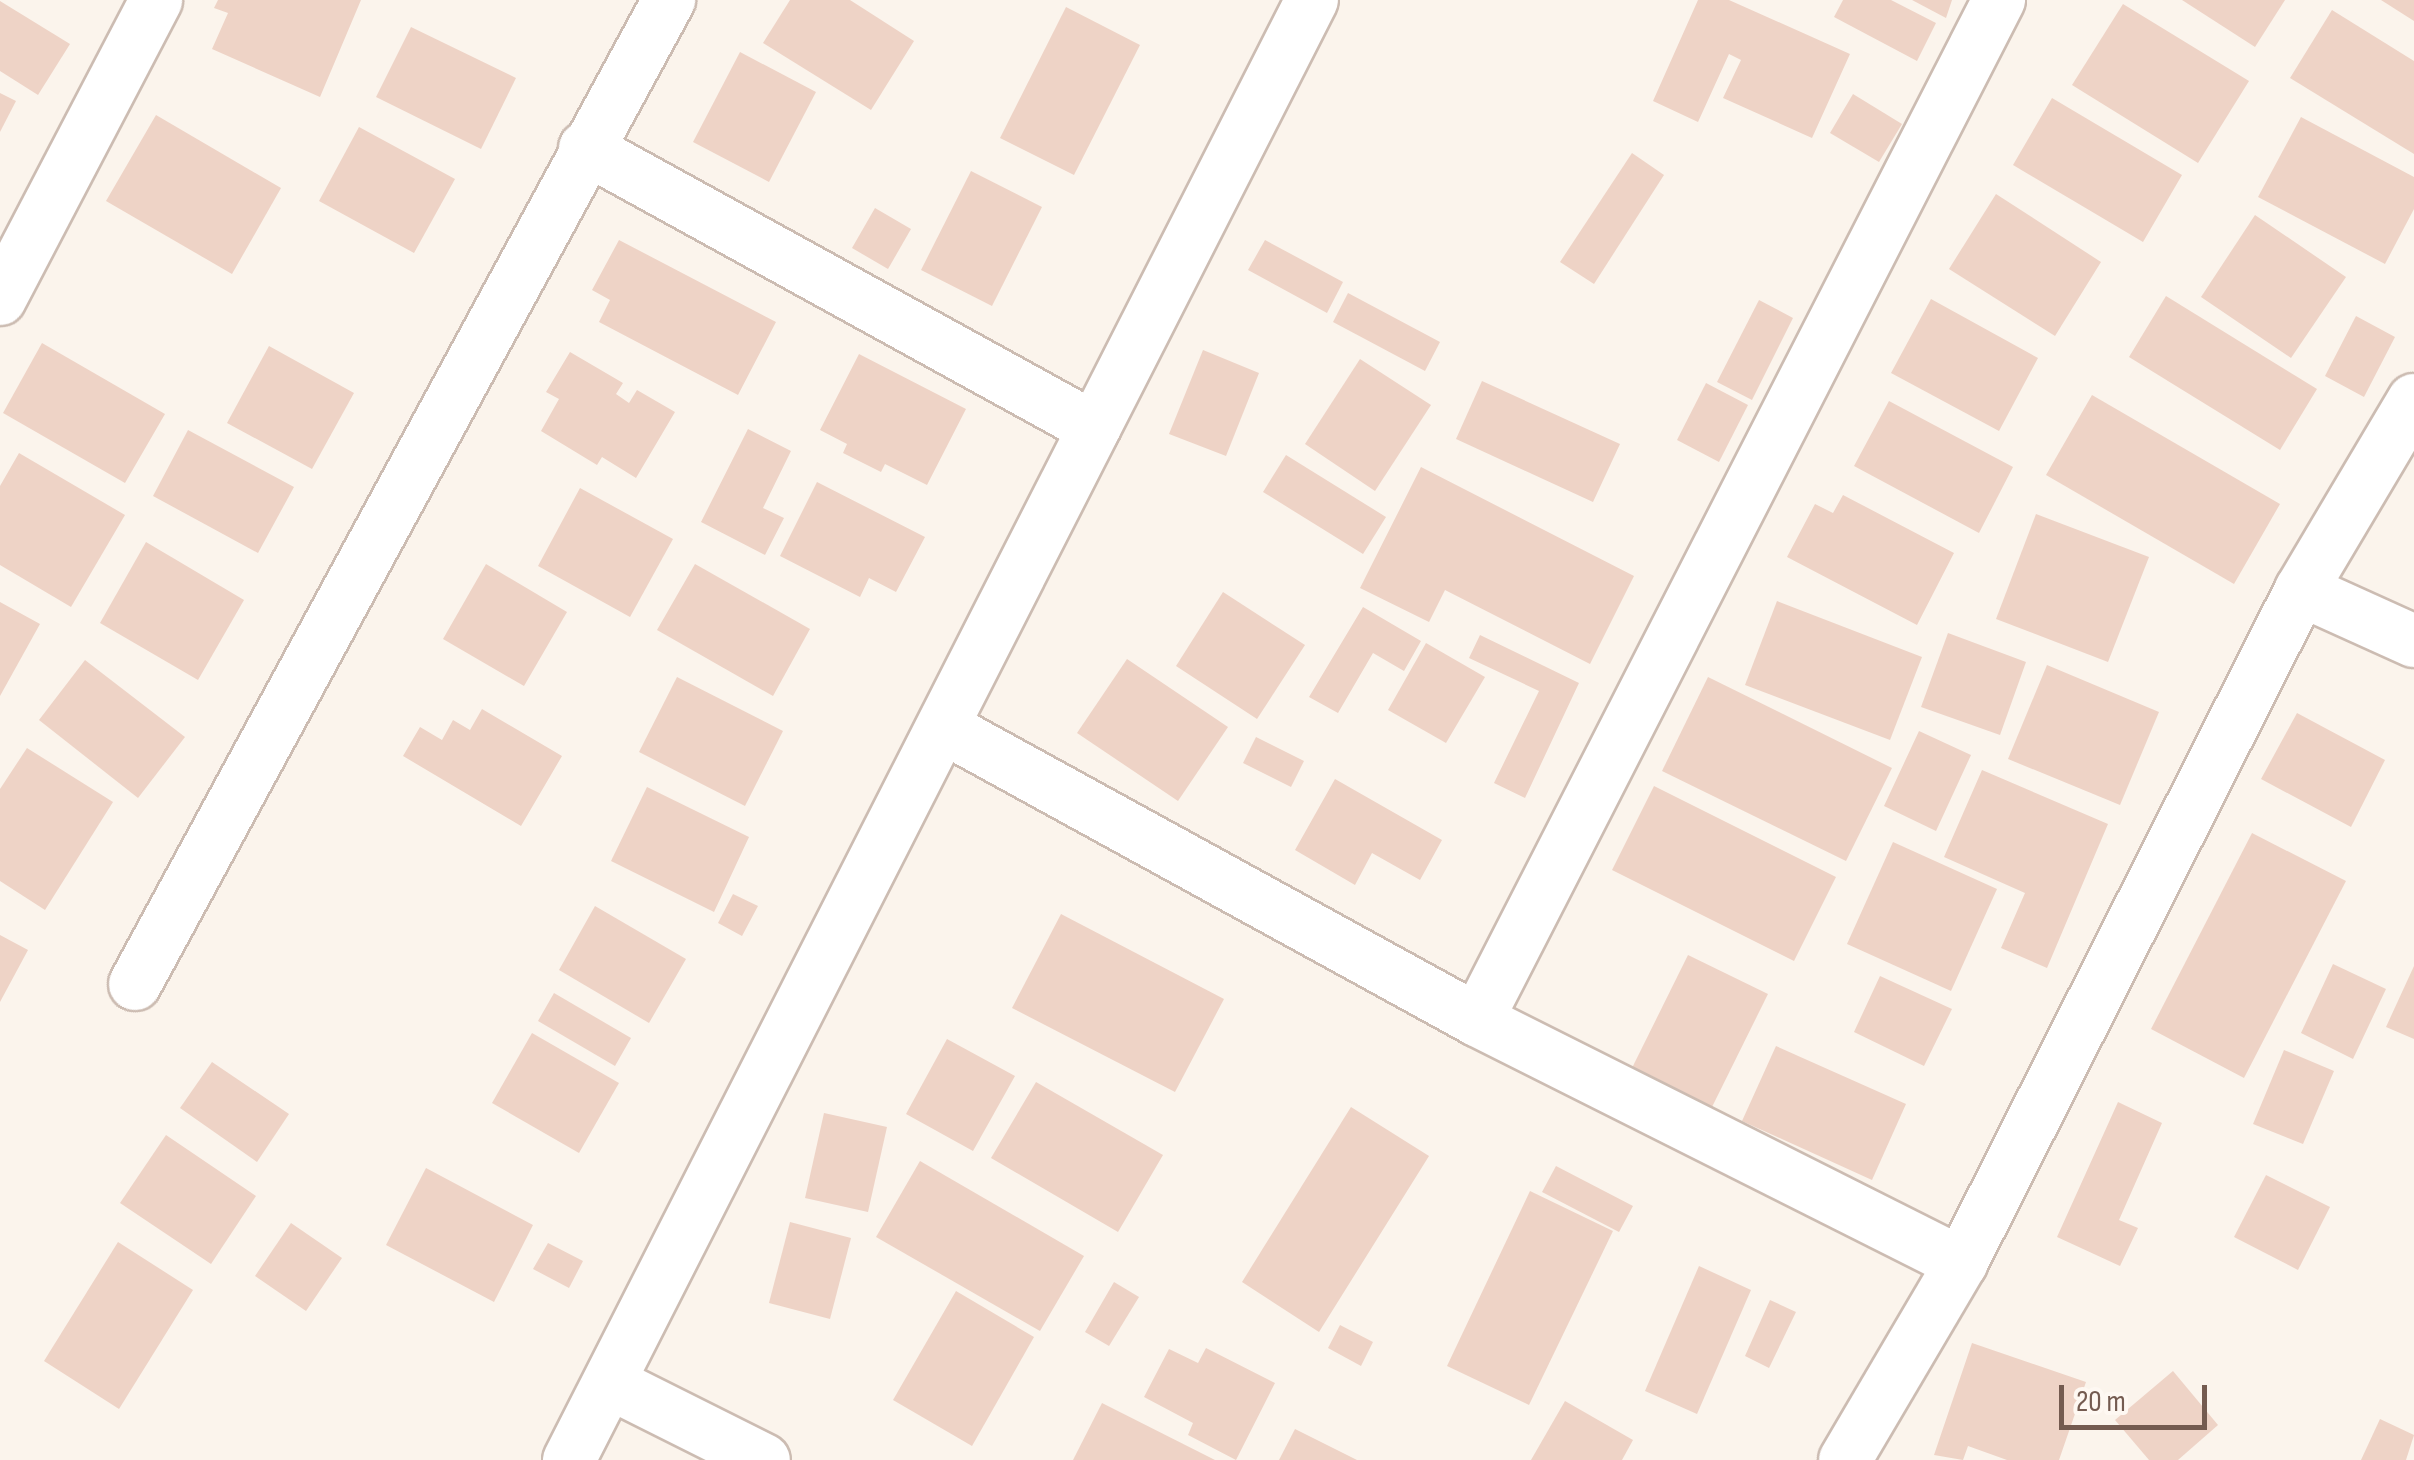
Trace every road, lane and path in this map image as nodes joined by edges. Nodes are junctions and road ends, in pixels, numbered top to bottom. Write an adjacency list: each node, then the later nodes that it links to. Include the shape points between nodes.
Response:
1 (156, 0): 6 (street)
2 (669, 0): 5 (street)
3 (1312, 0): 8 (street)
4 (2000, 0): 13 (street)
5 (585, 148): 8 (street); 12 (street)
6 (0, 299)
7 (2414, 400): 9 (street)
8 (1094, 428): 11 (street)
9 (2301, 590): 10 (street); 14 (street)
10 (2414, 641)
11 (943, 726): 13 (street); 15 (street)
12 (135, 984)
13 (1476, 1020): 14 (street)
14 (1961, 1263): 18 (street)
15 (610, 1383): 16 (street); 17 (street)
16 (569, 1460)
17 (764, 1460)
18 (1845, 1460)

